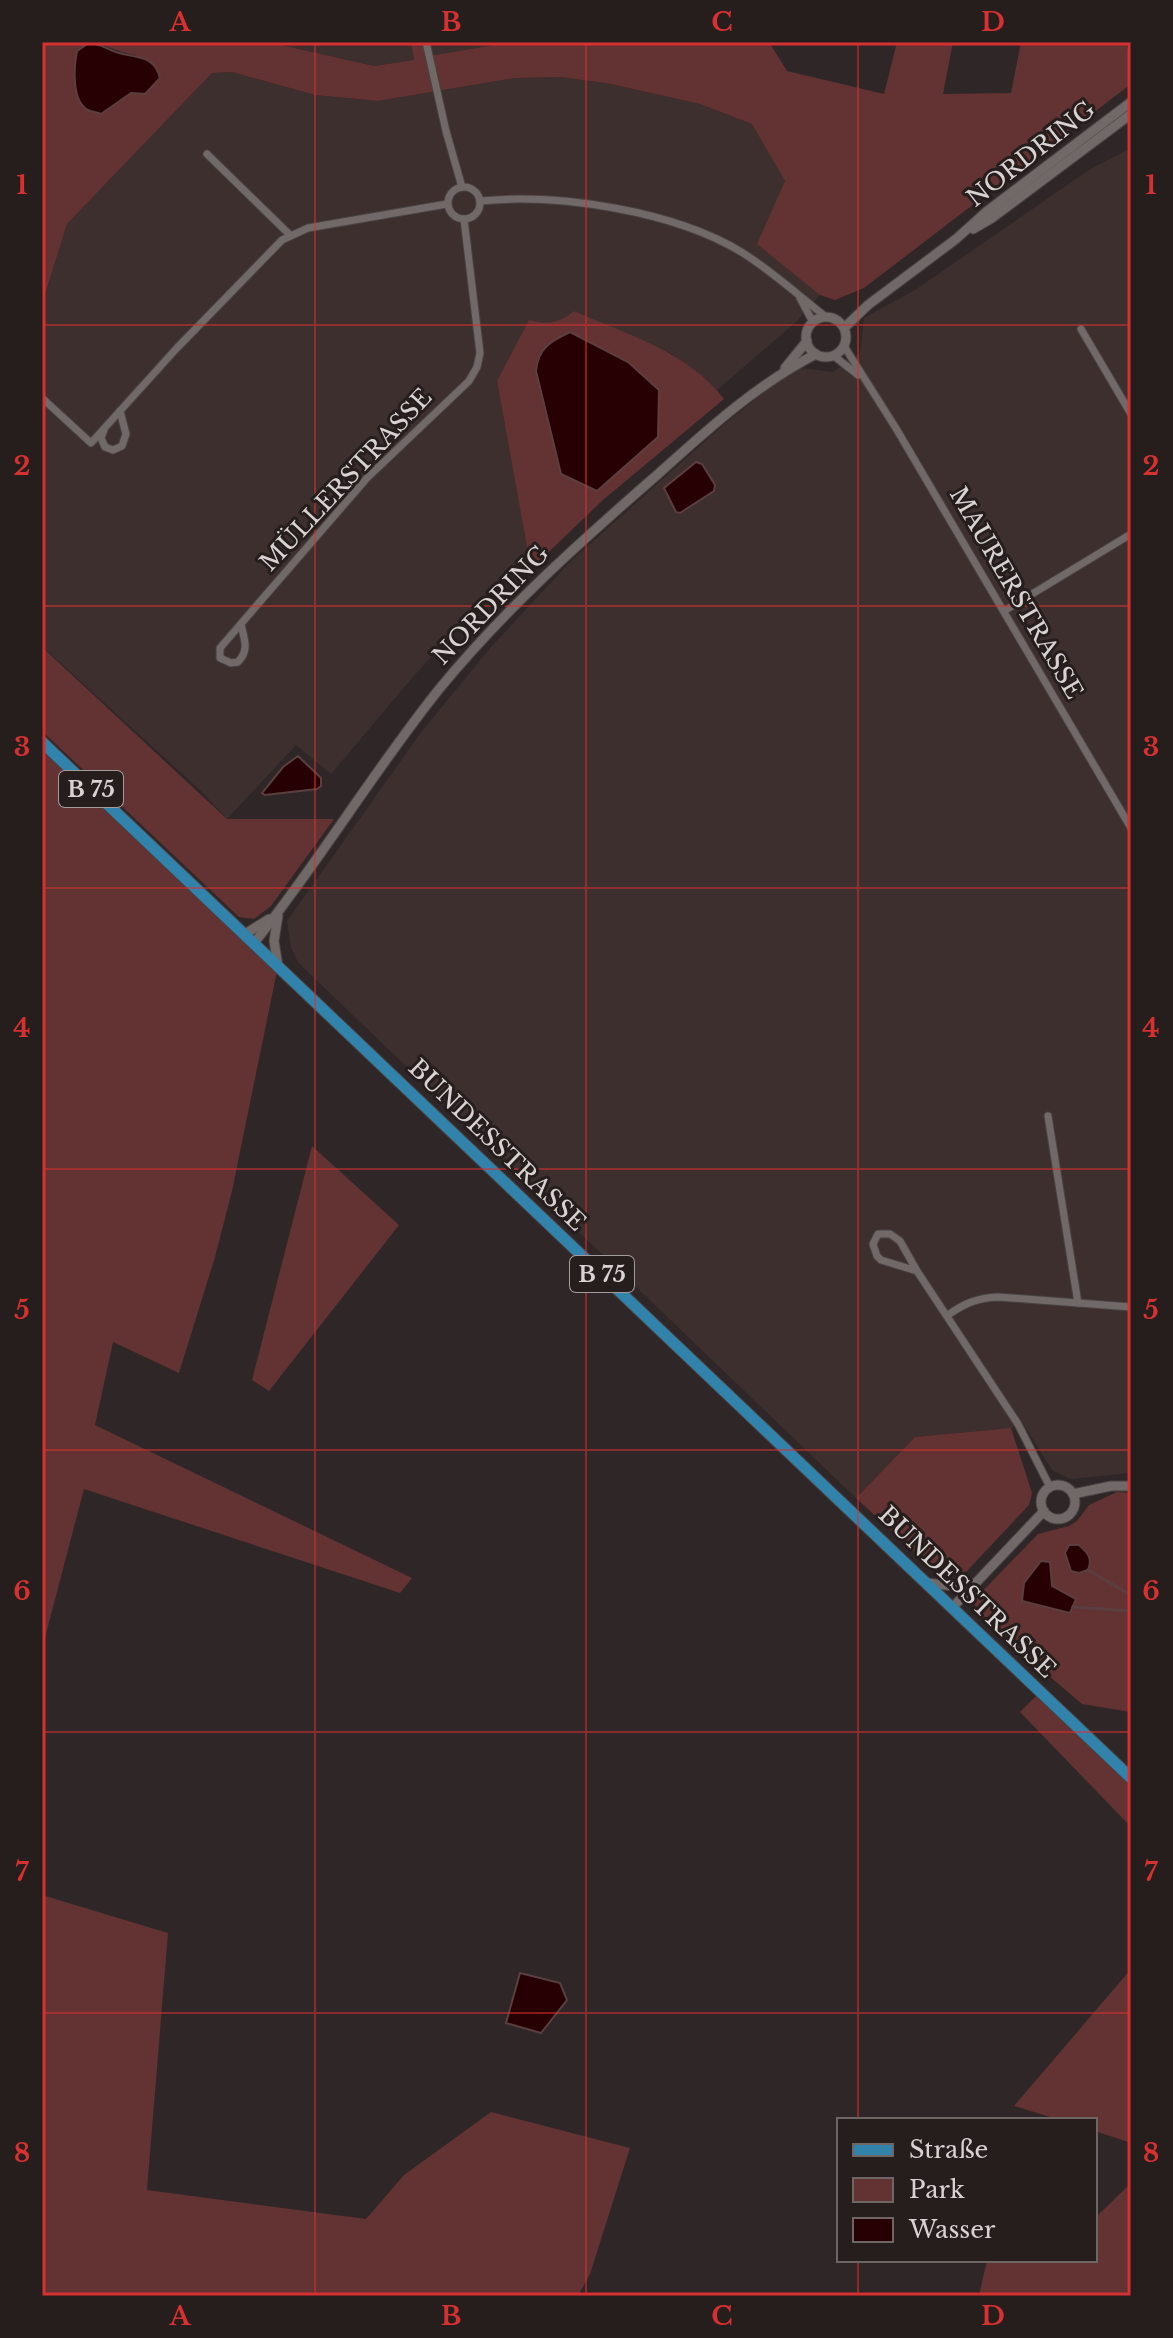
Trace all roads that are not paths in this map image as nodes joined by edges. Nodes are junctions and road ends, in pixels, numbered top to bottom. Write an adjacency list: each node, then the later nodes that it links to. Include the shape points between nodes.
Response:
1 (426, 42): 5 (street)
2 (1131, 102): 10 (street, NORDRING)
3 (1129, 117): 10 (street, NORDRING)
4 (207, 154): 9 (street)
5 (462, 187): 6 (street, via 474,190); 7 (street, via 451,192)
6 (480, 201): 8 (street, via 476,214); 11 (street, via 552,201 636,212 716,239)
7 (447, 204): 8 (street, via 453,215); 9 (street)
8 (464, 219): 28 (street, MÜLLERSTRASSE, via 480,336 477,367 469,381 367,478)
9 (290, 235): 23 (street)
10 (956, 239): 14 (street, NORDRING)
11 (798, 296): 12 (street); 13 (street)
12 (826, 317): 13 (street); 14 (street)
13 (813, 322): 16 (street, NORDRING)
14 (841, 324): 17 (street)
15 (1081, 329): 24 (street)
16 (807, 341): 18 (street); 20 (street, NORDRING)
17 (844, 346): 19 (street); 21 (street, MAURERSTRASSE)
18 (816, 354): 19 (street); 20 (street, NORDRING)
19 (834, 356): 21 (street, MAURERSTRASSE)
20 (782, 371): 31 (street, NORDRING, via 732,408 516,603 394,747)
21 (862, 379): 27 (street, MAURERSTRASSE)
22 (42, 398): 25 (street, via 91,443)
23 (120, 411): 25 (street); 25 (street, via 126,434 122,446 105,447)
24 (1131, 414)
25 (104, 427)
26 (1131, 534): 27 (street)
27 (1004, 611): 30 (street, MAURERSTRASSE)
28 (241, 624): 28 (street, MÜLLERSTRASSE, via 245,654 238,662 225,662 220,648)
29 (42, 742): 32 (main road, BUNDESSTRASSE / B 75)
30 (1131, 828)
31 (278, 913): 32 (street, NORDRING); 33 (street)
32 (249, 939): 33 (main road, BUNDESSTRASSE / B 75)
33 (278, 966): 43 (main road, BUNDESSTRASSE / B 75)
34 (1048, 1116): 36 (street)
35 (917, 1271): 35 (street, via 895,1236 878,1234 873,1244 877,1256); 38 (street)
36 (1078, 1303): 37 (street); 38 (street, via 979,1298)
37 (1131, 1307)
38 (948, 1315): 40 (street, via 1018,1424)
39 (1131, 1486): 41 (street)
40 (1050, 1487): 41 (street, via 1063,1485); 42 (street, via 1041,1498)
41 (1073, 1494): 42 (street, via 1074,1507 1067,1517 1055,1519)
42 (1044, 1511): 44 (street)
43 (926, 1583): 44 (street); 45 (main road, BUNDESSTRASSE / B 75)
44 (976, 1583): 45 (street)
45 (952, 1608): 46 (main road, BUNDESSTRASSE / B 75)
46 (1131, 1778)

